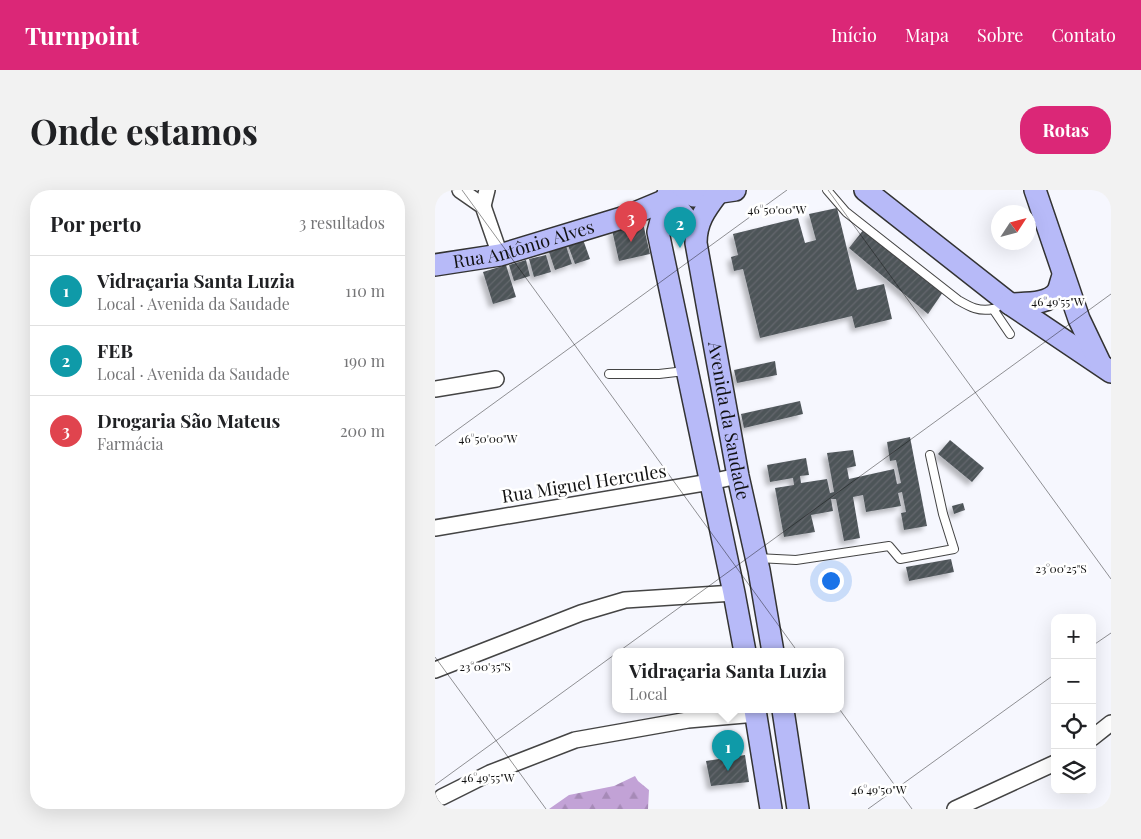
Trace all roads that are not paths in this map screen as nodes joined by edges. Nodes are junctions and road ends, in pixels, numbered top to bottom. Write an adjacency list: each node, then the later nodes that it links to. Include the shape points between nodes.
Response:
1 (460, 190): 8 (street)
2 (487, 190): 8 (street)
3 (827, 190): 15 (lane, via 846,212 958,300 983,311)
4 (865, 190): 15 (main road)
5 (1035, 190): 14 (main road)
6 (726, 192): 7 (main road, via 694,196); 10 (main road, via 704,212)
7 (673, 193): 9 (main road, Rua Antônio Alves); 10 (main road, via 675,206); 11 (main road)
8 (483, 206): 12 (street)
9 (625, 217): 11 (main road, via 650,225); 12 (main road, Rua Antônio Alves)
10 (696, 230): 16 (main road, Avenida da Saudade)
11 (658, 232): 17 (main road, Avenida da Saudade)
12 (500, 255): 13 (main road, Rua Antônio Alves)
13 (435, 265)
14 (1063, 276): 15 (main road, via 1058,292 1051,298); 19 (main road, via 1079,319)
15 (1002, 306): 18 (lane); 19 (main road)
16 (709, 314): 17 (main road); 25 (main road, Avenida da Saudade)
17 (676, 320): 20 (main road, Avenida da Saudade)
18 (1010, 334)
19 (1106, 368)
20 (687, 370): 21 (lane, via 659,374); 26 (main road, Avenida da Saudade)
21 (609, 374)
22 (495, 379): 23 (street)
23 (435, 389)
24 (930, 456): 28 (lane, via 954,549 900,558 889,546 796,560)
25 (738, 476): 26 (street, Rua Miguel Hercules); 28 (main road, Avenida da Saudade)
26 (710, 482): 27 (street, Rua Miguel Hercules); 29 (main road, Avenida da Saudade)
27 (435, 528)
28 (756, 558): 31 (main road, Avenida da Saudade)
29 (734, 593): 30 (main road, Avenida da Saudade); 32 (street, via 625,600 581,613)
30 (744, 648)
31 (772, 648)
32 (435, 670)
33 (747, 713): 41 (street, via 575,740 490,773)
34 (755, 713): 40 (main road)
35 (783, 713): 39 (main road)
36 (1111, 723): 37 (street)
37 (1096, 735)
38 (1051, 765): 44 (street)
39 (794, 777): 40 (main road); 43 (main road)
40 (766, 781): 42 (main road)
41 (442, 797)
42 (771, 809)
43 (799, 809)
44 (955, 809)

